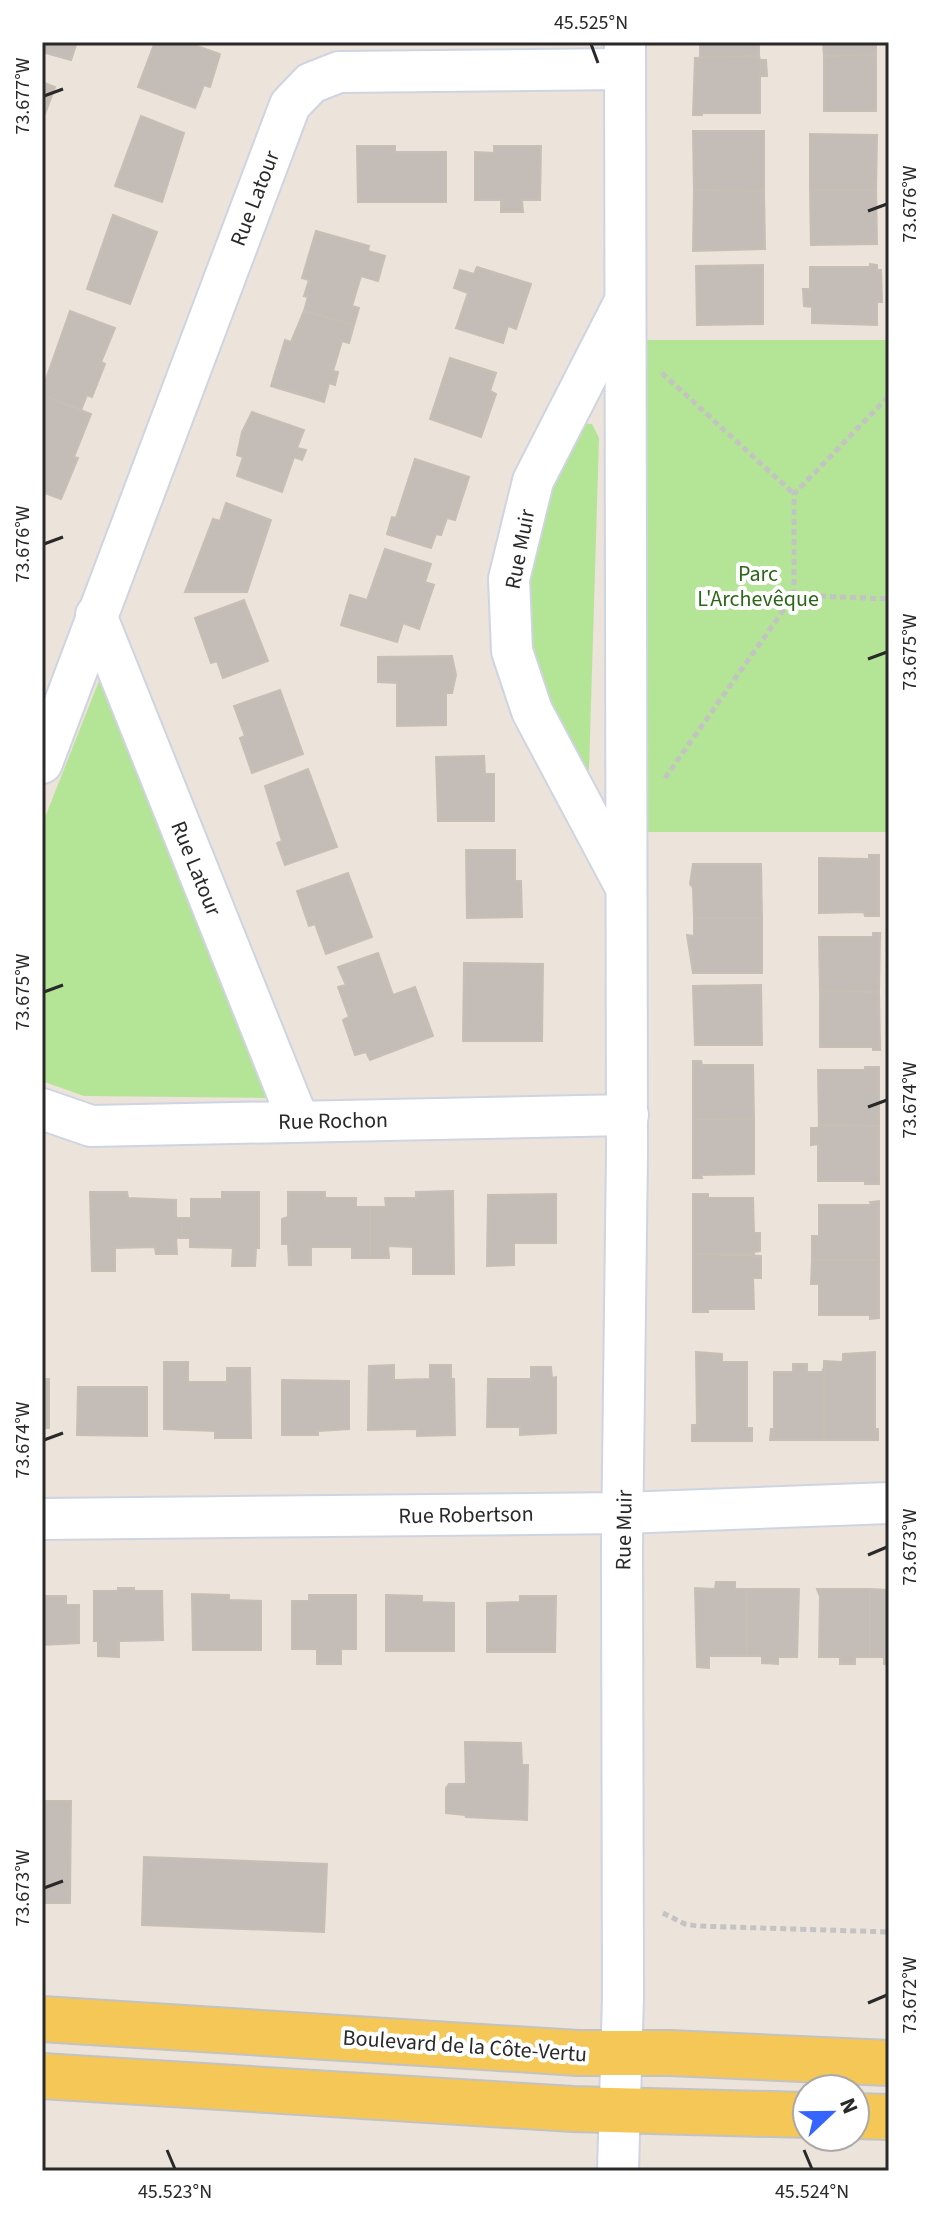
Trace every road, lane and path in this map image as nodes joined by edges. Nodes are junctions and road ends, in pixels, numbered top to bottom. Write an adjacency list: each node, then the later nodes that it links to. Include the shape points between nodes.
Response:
1 (625, 55): 2 (street, Rue Muir); 8 (street, Rue Latour, via 339,72 311,83 290,105)
2 (626, 300): 3 (street, Rue Muir); 11 (street, Rue Muir, via 533,481 509,579 512,651 532,711)
3 (626, 340): 5 (path); 10 (street, Rue Muir)
4 (889, 396): 5 (path)
5 (794, 494): 6 (path)
6 (794, 595): 7 (path); 10 (path)
7 (889, 599)
8 (96, 615): 9 (street, Rue Latour); 14 (street, Rue Latour)
9 (42, 763)
10 (627, 832): 11 (street, Rue Muir)
11 (627, 889): 13 (street, Rue Muir)
12 (42, 1109): 14 (street, Rue Rochon, via 91,1126)
13 (628, 1115): 14 (street, Rue Rochon); 16 (street, Rue Muir)
14 (298, 1120)
15 (889, 1503): 16 (street, Rue Robertson)
16 (623, 1513): 17 (street, Rue Robertson); 21 (street, Rue Muir)
17 (42, 1519)
18 (663, 1913): 19 (path, via 697,1926)
19 (889, 1932)
20 (42, 2019): 21 (main road, Boulevard de la Côte-Vertu)
21 (621, 2054): 22 (main road, Boulevard de la Côte-Vertu); 24 (street, Rue Muir)
22 (889, 2063)
23 (42, 2076): 24 (main road)
24 (620, 2111): 25 (main road); 26 (street, Rue Muir)
25 (791, 2115)
26 (618, 2171)

